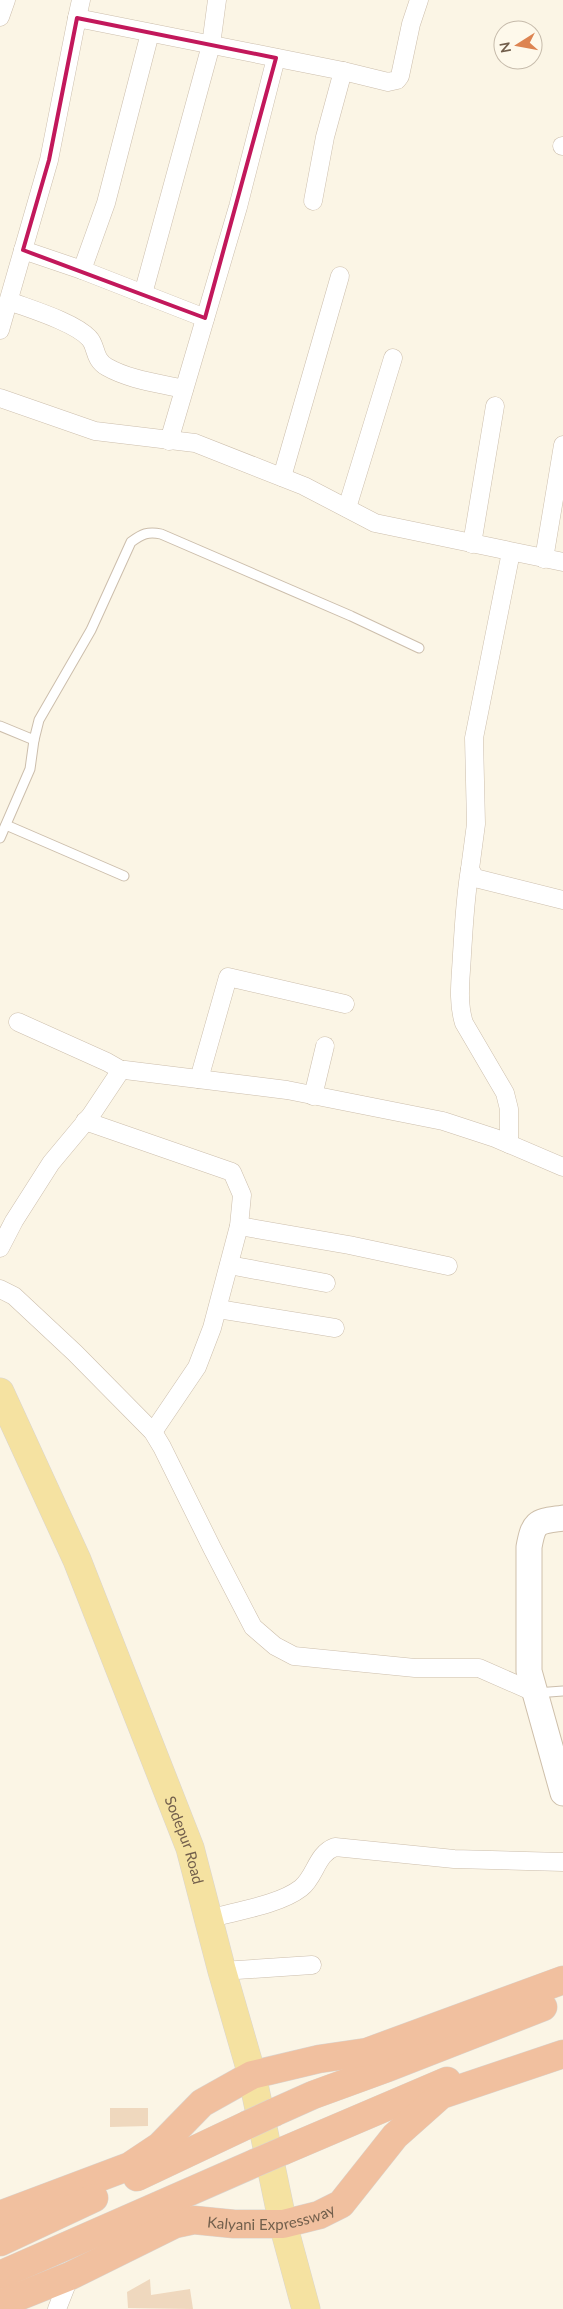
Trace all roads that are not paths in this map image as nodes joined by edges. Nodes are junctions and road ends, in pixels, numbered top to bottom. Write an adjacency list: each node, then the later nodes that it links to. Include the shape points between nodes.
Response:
1 (6, 0): 5 (street)
2 (81, 0): 6 (street)
3 (217, 0): 8 (street)
4 (419, 0): 10 (street, via 397,80 388,82)
5 (0, 17)
6 (77, 18): 7 (street); 12 (street, via 49,160)
7 (150, 32): 8 (street); 13 (street, via 106,202)
8 (211, 45): 9 (street); 15 (street)
9 (276, 58): 10 (street); 17 (street, via 238,207)
10 (343, 71): 11 (street)
11 (314, 201)
12 (23, 250): 13 (street); 16 (street)
13 (82, 270): 15 (street)
14 (340, 276): 25 (street)
15 (143, 294): 17 (street)
16 (9, 301): 18 (street); 20 (street, via 82,332 91,339 104,366 126,376)
17 (205, 318): 20 (street)
18 (0, 330)
19 (393, 358): 26 (street)
20 (184, 389): 23 (street)
21 (0, 398): 23 (street, via 95,431)
22 (495, 406): 27 (street)
23 (169, 441): 25 (street, via 195,443)
24 (563, 445): 29 (street)
25 (282, 477): 26 (street)
26 (347, 508): 27 (street, via 376,523)
27 (472, 544): 28 (street)
28 (511, 552): 29 (street); 36 (street, via 474,738 476,824)
29 (544, 558): 30 (street)
30 (563, 562)
31 (419, 648): 33 (lane, via 162,534 143,533 131,542 91,630 39,720)
32 (0, 726): 33 (lane)
33 (34, 740): 34 (lane, via 30,768)
34 (6, 825): 35 (lane); 37 (lane)
35 (0, 838)
36 (470, 869): 38 (street, via 475,878); 46 (street, via 465,899 461,1012 464,1023 505,1093 509,1109)
37 (124, 876)
38 (563, 900)
39 (345, 1004): 43 (street, via 228,977)
40 (18, 1022): 42 (street)
41 (325, 1046): 44 (street)
42 (122, 1070): 43 (street); 45 (street)
43 (200, 1079): 44 (street)
44 (313, 1096): 46 (street, via 443,1122)
45 (85, 1121): 48 (street, via 232,1172 242,1195); 49 (street, via 51,1163)
46 (509, 1144): 47 (street)
47 (563, 1168)
48 (238, 1226): 50 (street); 51 (street)
49 (0, 1248)
50 (229, 1265): 52 (street); 54 (street)
51 (448, 1266)
52 (326, 1283)
53 (0, 1289): 57 (street, via 21,1302)
54 (218, 1309): 55 (street); 57 (street, via 197,1367)
55 (335, 1328)
56 (0, 1392): 63 (main road, Sodepur Road, via 84,1578 190,1848)
57 (153, 1432): 60 (street, via 253,1627 275,1646 294,1656 415,1668 480,1668)
58 (563, 1518): 60 (street, via 536,1524 529,1547 529,1671)
59 (563, 1691): 60 (lane)
60 (536, 1693): 61 (street)
61 (563, 1794)
62 (563, 1862): 63 (street, via 454,1859 335,1847 326,1850 309,1881 300,1889 278,1900)
63 (208, 1919): 65 (main road, Sodepur Road)
64 (312, 1965): 65 (street)
65 (222, 1971): 70 (main road, Sodepur Road)
66 (563, 1980): 70 (highway, via 367,2052 320,2059)
67 (563, 2000): 73 (highway, bridge, via 313,2095)
68 (563, 2034): 74 (highway, bridge, via 283,2151)
69 (563, 2054): 72 (highway, Kalyani Expressway, via 441,2095 395,2136 342,2204 319,2215)
70 (252, 2076): 71 (highway, via 202,2103 160,2146 130,2166); 72 (main road, Sodepur Road)
71 (0, 2216)
72 (283, 2224): 75 (highway, Kalyani Expressway, via 194,2220 175,2224); 78 (main road, Sodepur Road)
73 (0, 2242)
74 (0, 2275)
75 (70, 2276): 76 (highway, Kalyani Expressway); 77 (street)
76 (0, 2304)
77 (57, 2309)
78 (306, 2309)

